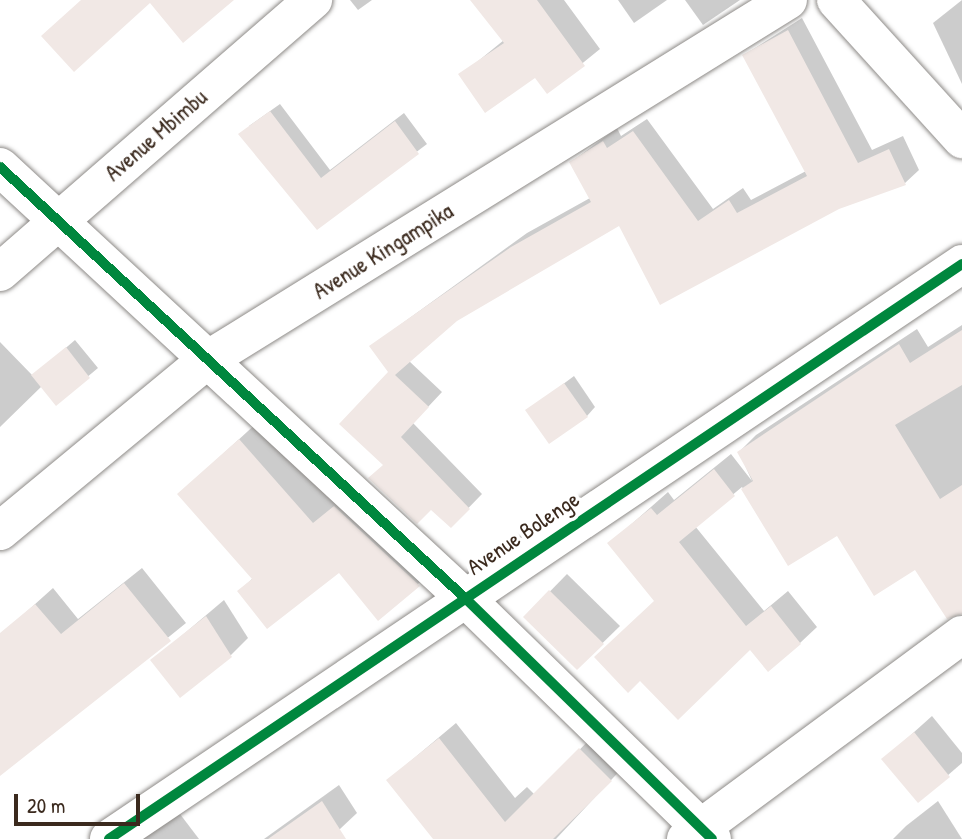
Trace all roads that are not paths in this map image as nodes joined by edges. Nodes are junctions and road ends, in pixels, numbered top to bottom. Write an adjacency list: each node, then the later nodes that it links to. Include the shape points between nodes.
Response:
1 (313, 0): 6 (street, Avenue Mbimbu)
2 (788, 0): 9 (street, Avenue Kingampika)
3 (836, 0): 4 (street)
4 (962, 139)
5 (0, 167): 6 (street)
6 (57, 219): 8 (street, Avenue Mbimbu); 9 (street)
7 (962, 264): 11 (street, Avenue Bolenge)
8 (0, 272)
9 (204, 362): 10 (street, Avenue Kingampika); 11 (street)
10 (0, 531)
11 (465, 598): 13 (street); 14 (street, Avenue Bolenge)
12 (962, 635): 13 (street)
13 (700, 835)
14 (109, 839)

